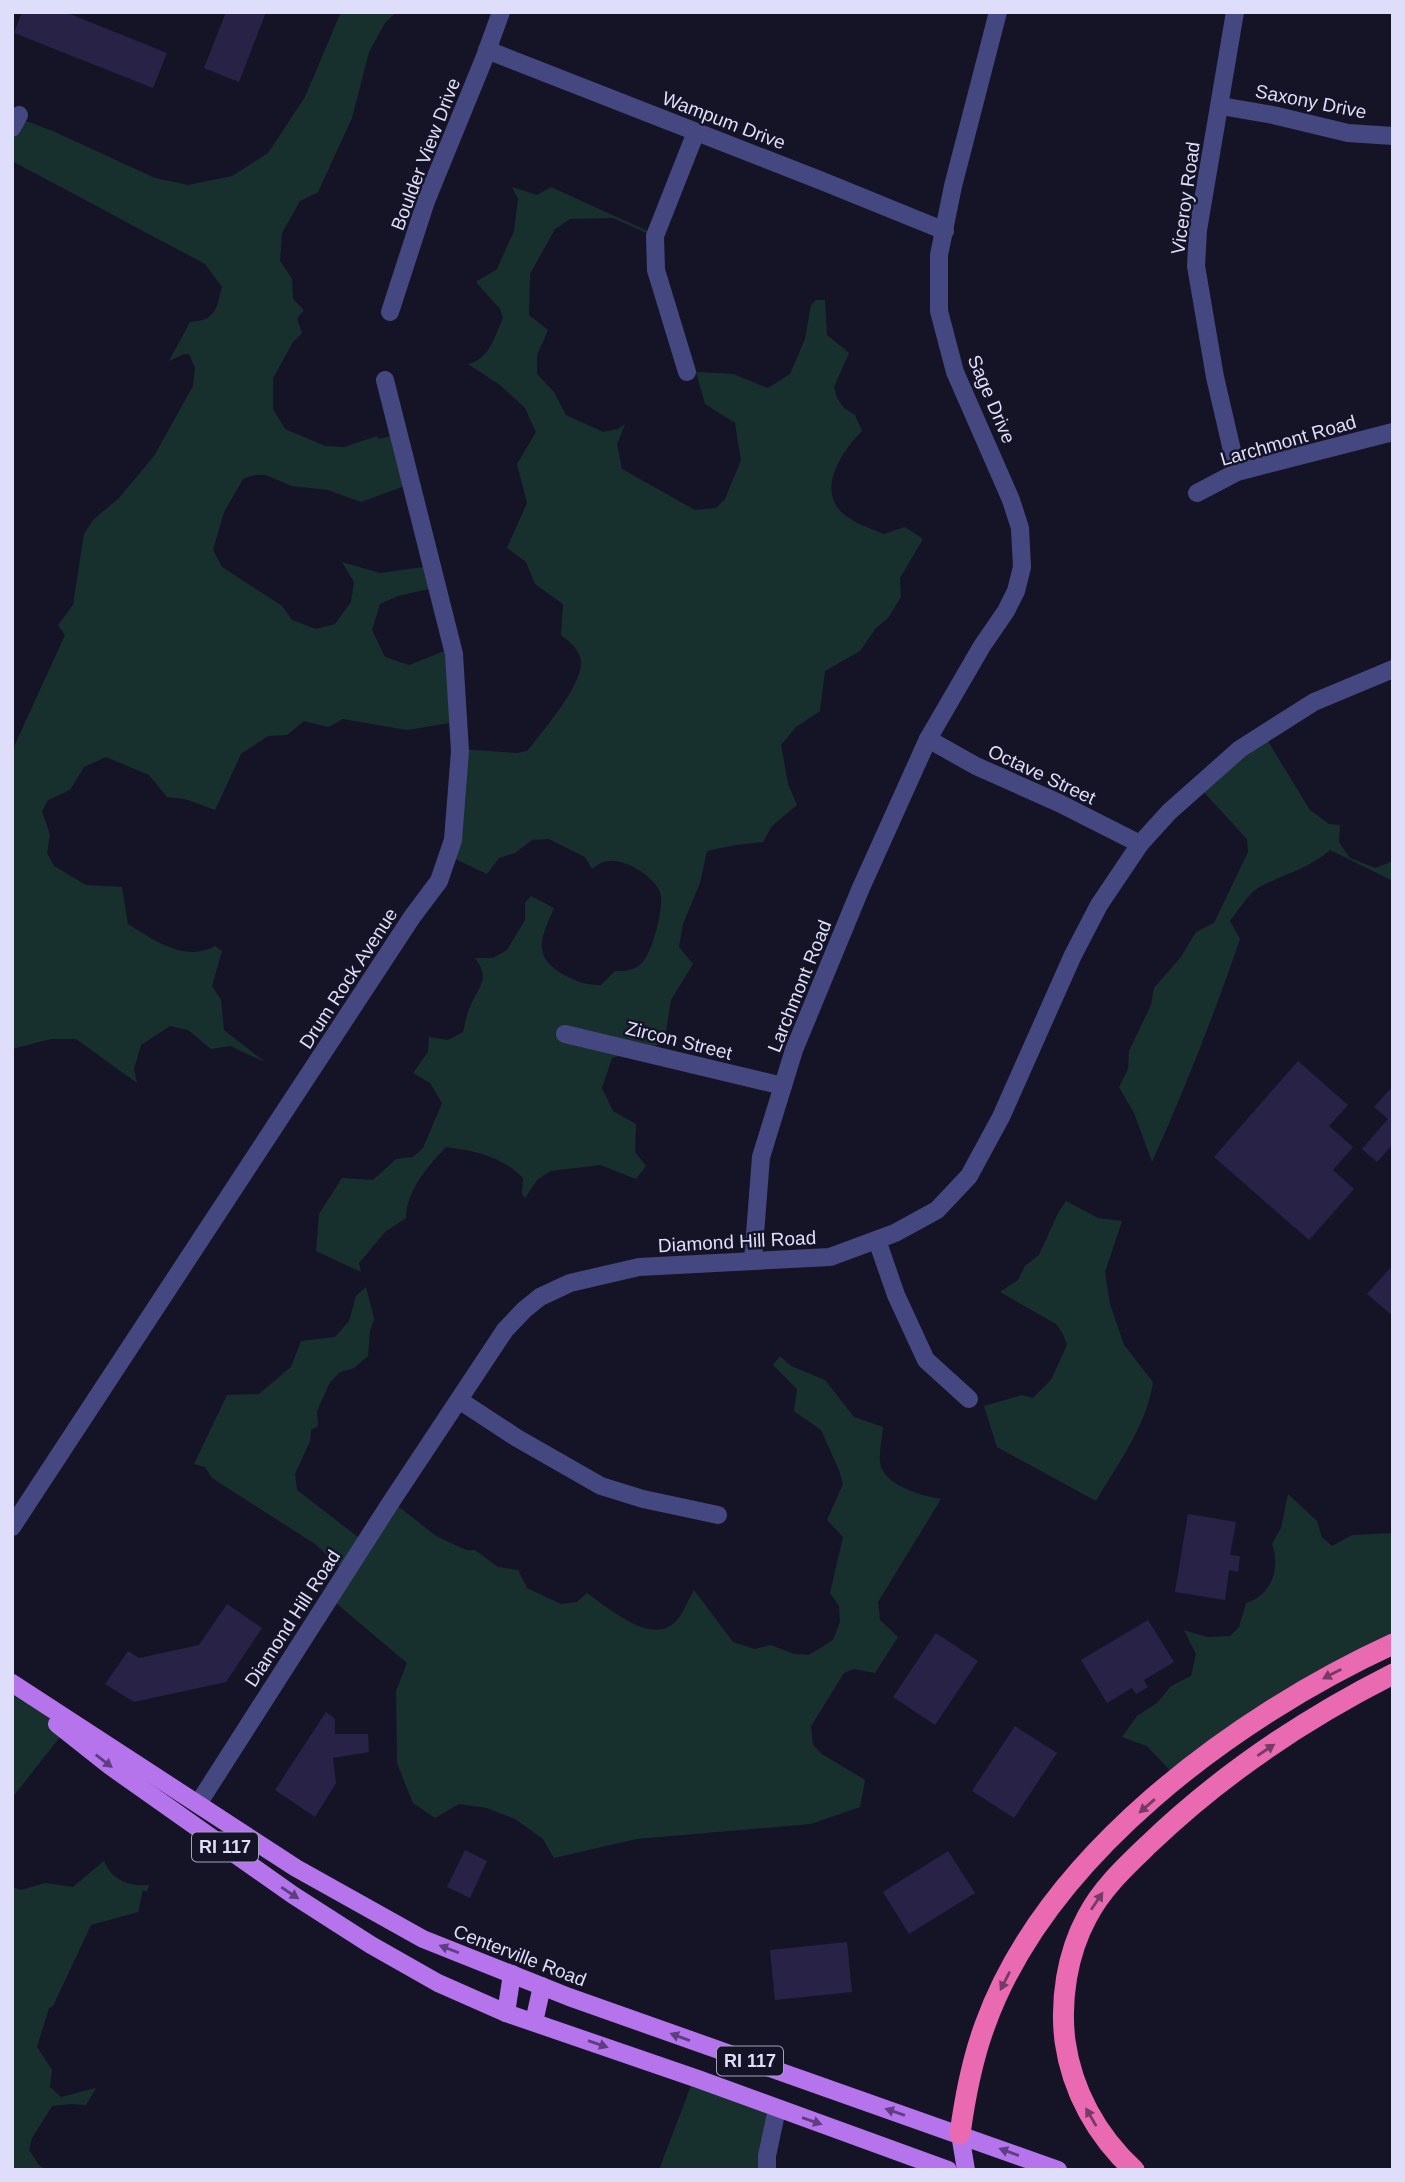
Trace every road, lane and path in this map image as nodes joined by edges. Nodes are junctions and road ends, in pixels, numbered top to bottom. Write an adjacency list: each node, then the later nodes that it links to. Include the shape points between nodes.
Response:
1 (501, 12): 4 (street, Boulder View Drive)
2 (998, 12): 8 (street, Sage Drive)
3 (1235, 12): 5 (street, Viceroy Road)
4 (486, 50): 6 (street, Wampum Drive); 9 (street, Boulder View Drive, via 426,201)
5 (1221, 106): 7 (street, Saxony Drive, via 1348,132); 13 (street, Viceroy Road, via 1198,230 1196,266)
6 (696, 132): 8 (street, Wampum Drive); 10 (street, via 655,236 656,270)
7 (1393, 136)
8 (945, 231): 16 (street, Sage Drive, via 939,255 939,311 955,372 1012,500 1020,528 1022,567 1006,611)
9 (390, 312)
10 (687, 372)
11 (386, 380): 25 (street, Drum Rock Avenue, via 454,654 460,751 453,840 439,881)
12 (1393, 432): 13 (street, Larchmont Road)
13 (1237, 472): 14 (street, Larchmont Road)
14 (1196, 492)
15 (1393, 669): 17 (street, Diamond Hill Road, via 1314,702 1240,749)
16 (929, 739): 17 (street, Octave Street); 19 (street, Larchmont Road, via 860,890)
17 (1140, 844): 20 (street, Diamond Hill Road, via 1099,905 1073,955 1001,1117 969,1176 937,1210)
18 (565, 1034): 19 (street, Zircon Street)
19 (783, 1086): 21 (street, Larchmont Road, via 761,1157)
20 (877, 1240): 21 (street, Diamond Hill Road, via 830,1257); 22 (street, via 926,1360)
21 (753, 1260): 23 (street, Diamond Hill Road, via 639,1267 570,1283 540,1297 505,1330)
22 (969, 1399)
23 (459, 1400): 24 (street, via 601,1486); 29 (street, Diamond Hill Road)
24 (718, 1515)
25 (12, 1527)
26 (1393, 1644): 36 (highway, one-way to 36, via 1325,1677 1220,1746 1090,1859 1047,1911 994,2003 974,2058)
27 (1393, 1674): 41 (highway, one-way to 27, via 1088,2114 1068,2061 1062,2008 1071,1959 1087,1917 1125,1867 1207,1793 1281,1740)
28 (12, 1686): 29 (main road, Centerville Road / RI 117); 30 (main road, Centerville Road / RI 117, one-way to 30, via 110,1766)
29 (198, 1804): 30 (main road); 31 (main road, Centerville Road / RI 117, one-way to 29, via 423,1940 296,1868)
30 (188, 1821): 33 (main road, Centerville Road / RI 117, one-way to 33, via 371,1945 438,1983)
31 (512, 1974): 32 (main road, Centerville Road / RI 117); 33 (main road)
32 (542, 1986): 34 (main road); 36 (main road, Centerville Road / RI 117, one-way to 32)
33 (506, 2013): 34 (main road, Centerville Road / RI 117)
34 (534, 2022): 35 (main road, Centerville Road / RI 117, one-way to 35)
35 (777, 2109): 37 (street); 38 (main road, Centerville Road / RI 117, one-way to 38)
36 (960, 2134): 39 (main road); 40 (main road, Centerville Road / RI 117, one-way to 36)
37 (767, 2170)
38 (948, 2170)
39 (965, 2170)
40 (1058, 2170)
41 (1134, 2170)

